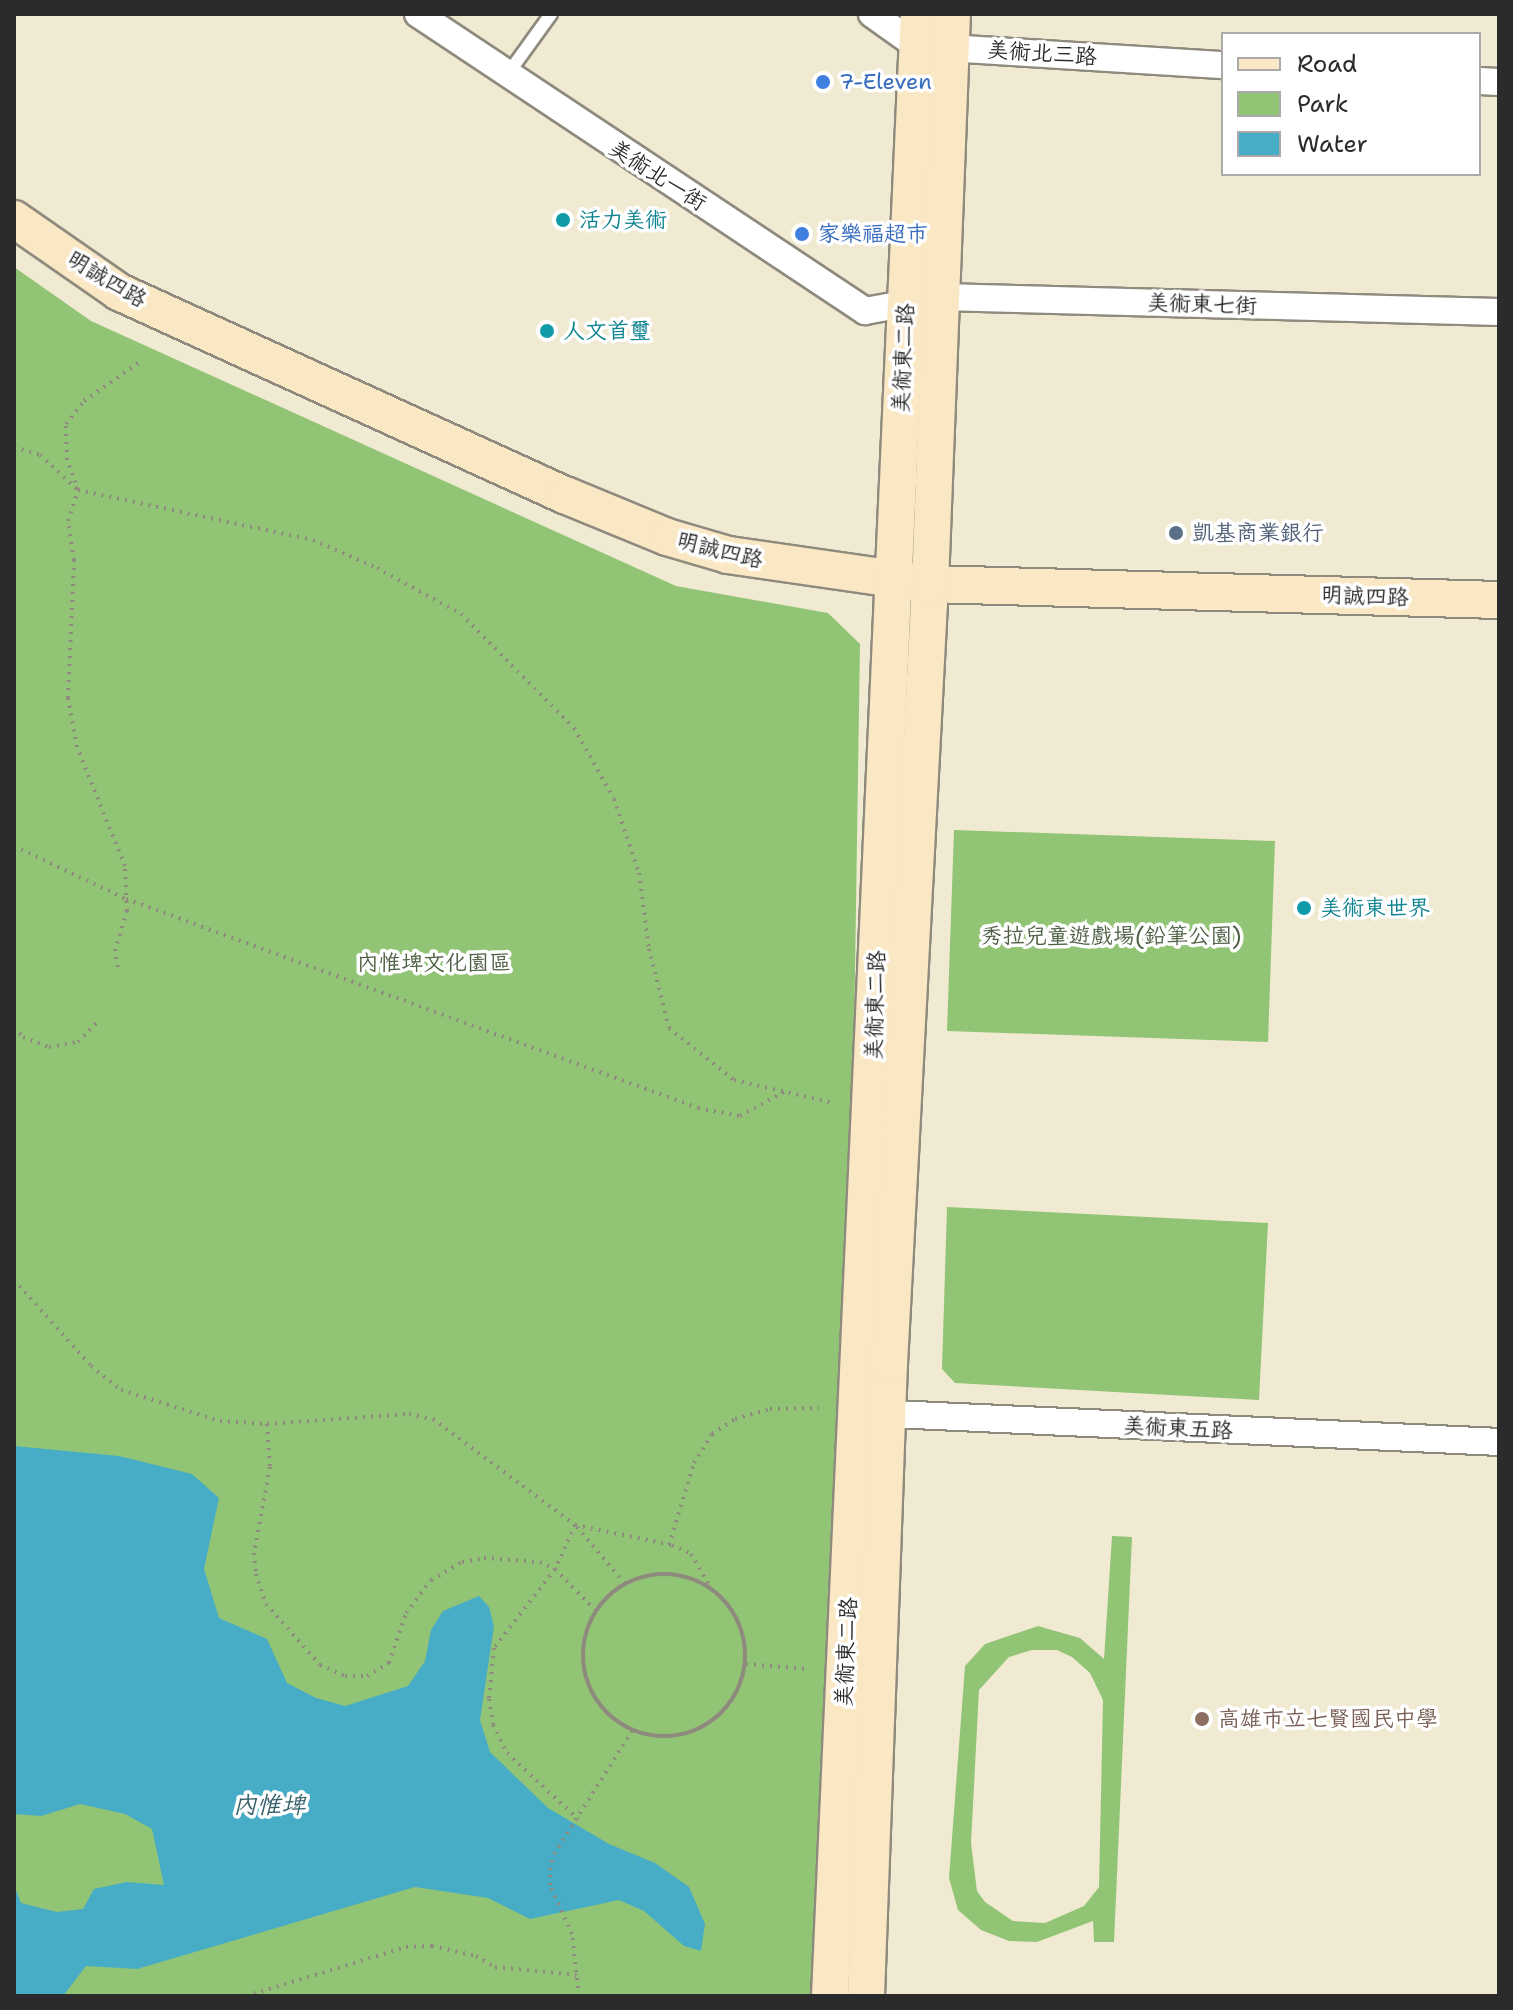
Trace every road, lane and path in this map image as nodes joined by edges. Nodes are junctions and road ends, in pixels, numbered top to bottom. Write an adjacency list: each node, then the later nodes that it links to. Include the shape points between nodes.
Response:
1 (418, 14): 6 (street, 美術北一街)
2 (551, 14): 6 (lane)
3 (872, 14): 4 (street)
4 (935, 30): 5 (street, 美術北三路); 8 (street, 美術東二路); 9 (street, 美術東二路)
5 (1221, 65)
6 (507, 75): 9 (street, 美術北一街, via 865,311)
7 (14, 219): 14 (street, 明誠四路, via 119,292 667,537 728,555)
8 (942, 297): 9 (street, 美術東七街); 10 (street, 美術東七街); 15 (street, 美術東二路)
9 (906, 306): 14 (street, 美術東二路)
10 (1499, 312)
11 (141, 361): 13 (path, via 84,401 66,424 67,460)
12 (14, 447): 13 (path, via 40,455)
13 (78, 490): 18 (path, via 68,521 74,560 68,698 77,747 125,866); 22 (path, via 313,540 461,614 574,728 614,799 639,873 649,949 669,1028 734,1080)
14 (892, 580): 15 (street, 明誠四路); 26 (street, 美術東二路)
15 (930, 584): 16 (street, 明誠四路); 26 (street, 美術東二路)
16 (1499, 600)
17 (14, 846): 18 (path)
18 (126, 899): 19 (path, via 115,951); 22 (path, via 698,1108 740,1116)
19 (118, 967)
20 (100, 1019): 21 (path, via 78,1042 49,1047 23,1037)
21 (14, 1027)
22 (784, 1092): 23 (path)
23 (833, 1103)
24 (14, 1280): 27 (path, via 91,1366 121,1390 206,1418)
25 (819, 1408): 30 (path, via 770,1409 735,1419 712,1434 694,1463)
26 (873, 1413): 28 (street, 美術東五路); 42 (street, 美術東二路); 43 (street, 美術東二路)
27 (267, 1424): 29 (path, via 409,1414 433,1419); 31 (path, via 270,1467 254,1553 256,1574 266,1604 320,1665 345,1676 367,1676 389,1663 406,1613 431,1580 462,1562 540,1562)
28 (1499, 1442)
29 (575, 1525): 30 (path); 31 (path); 32 (path)
30 (669, 1545): 33 (path, via 691,1554)
31 (555, 1569): 34 (path); 38 (path, via 494,1648 489,1699 493,1725 507,1753)
32 (625, 1584): 33 (path, via 660,1573 686,1576); 34 (path)
33 (710, 1587): 35 (path, via 738,1621)
34 (595, 1610): 37 (path, via 582,1655 585,1679 612,1718)
35 (745, 1664): 36 (path); 37 (path, via 732,1699 705,1725 657,1736)
36 (807, 1669)
37 (632, 1730): 38 (path)
38 (578, 1819): 39 (path, via 550,1870 550,1885 572,1934)
39 (577, 1975): 40 (path, via 495,1967 476,1956 432,1946 406,1947); 41 (path)
40 (246, 1996)
41 (579, 1996)
42 (830, 1996)
43 (866, 1996)

